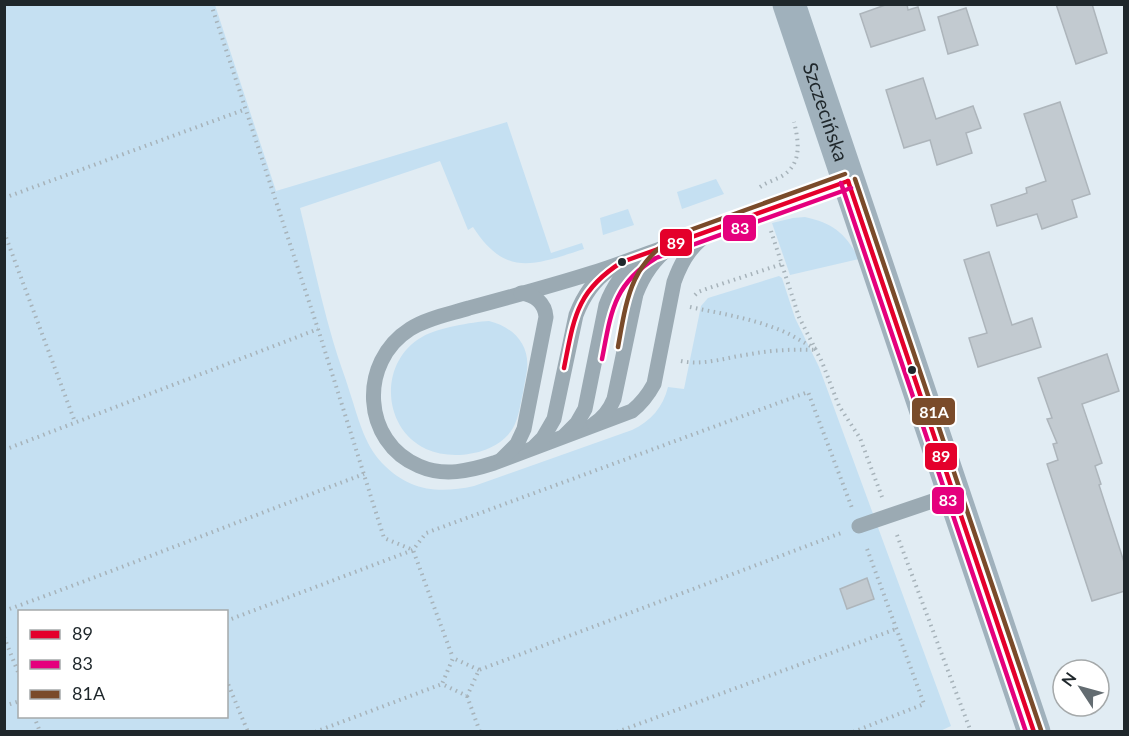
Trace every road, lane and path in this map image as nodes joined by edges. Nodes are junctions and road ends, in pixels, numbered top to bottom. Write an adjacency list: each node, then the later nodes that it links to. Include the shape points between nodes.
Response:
1 (211, 4): 3 (path)
2 (789, 4): 5 (main road, Szczecińska)
3 (246, 109): 7 (path); 18 (path)
4 (793, 119): 6 (path, via 798,138 794,164)
5 (848, 181): 9 (lane); 28 (main road, Szczecińska)
6 (757, 190)
7 (4, 198)
8 (768, 225): 14 (path)
9 (716, 228): 11 (lane); 22 (lane, via 694,244 678,270 649,393 632,411)
10 (4, 232): 21 (path)
11 (682, 240): 12 (lane); 22 (lane, via 663,252 640,284 614,399 605,414)
12 (653, 251): 13 (lane); 23 (lane, via 626,271 610,294 585,409 572,429)
13 (622, 262): 15 (lane); 25 (lane, via 600,278 580,303 554,419 543,438)
14 (782, 264): 16 (path, via 705,289); 19 (path, via 799,317)
15 (521, 293): 26 (lane, via 536,298 542,305 545,325 521,435 510,452); 26 (lane, via 410,329 382,359 375,379 373,401 377,422 402,456 419,466 455,473)
16 (692, 298)
17 (700, 309): 19 (path, via 769,326)
18 (318, 329): 21 (path); 27 (path)
19 (817, 350): 20 (path, via 772,351 703,363 680,361); 29 (path, via 839,406 860,438)
20 (678, 357)
21 (75, 422): 24 (path)
22 (588, 429): 23 (lane)
23 (557, 440): 25 (lane)
24 (4, 450)
25 (527, 452): 26 (lane)
26 (494, 463)
27 (364, 474): 31 (path, via 384,538); 32 (path)
28 (954, 494): 29 (lane); 50 (main road, Szczecińska)
29 (890, 515): 30 (lane); 49 (path)
30 (859, 526): 31 (path, via 808,392 426,533); 34 (path); 37 (path)
31 (413, 550): 33 (path); 36 (path)
32 (4, 611)
33 (228, 620)
34 (896, 629): 47 (path); 48 (path, via 924,704)
35 (4, 637): 38 (path)
36 (453, 658): 37 (path); 40 (path)
37 (479, 670): 41 (path)
38 (18, 672)
39 (228, 684): 44 (path)
40 (442, 684): 41 (path); 45 (path)
41 (467, 696): 46 (path)
42 (34, 718): 43 (path)
43 (40, 732)
44 (248, 732)
45 (315, 732)
46 (480, 732)
47 (617, 732)
48 (853, 732)
49 (971, 732)
50 (1034, 732)

